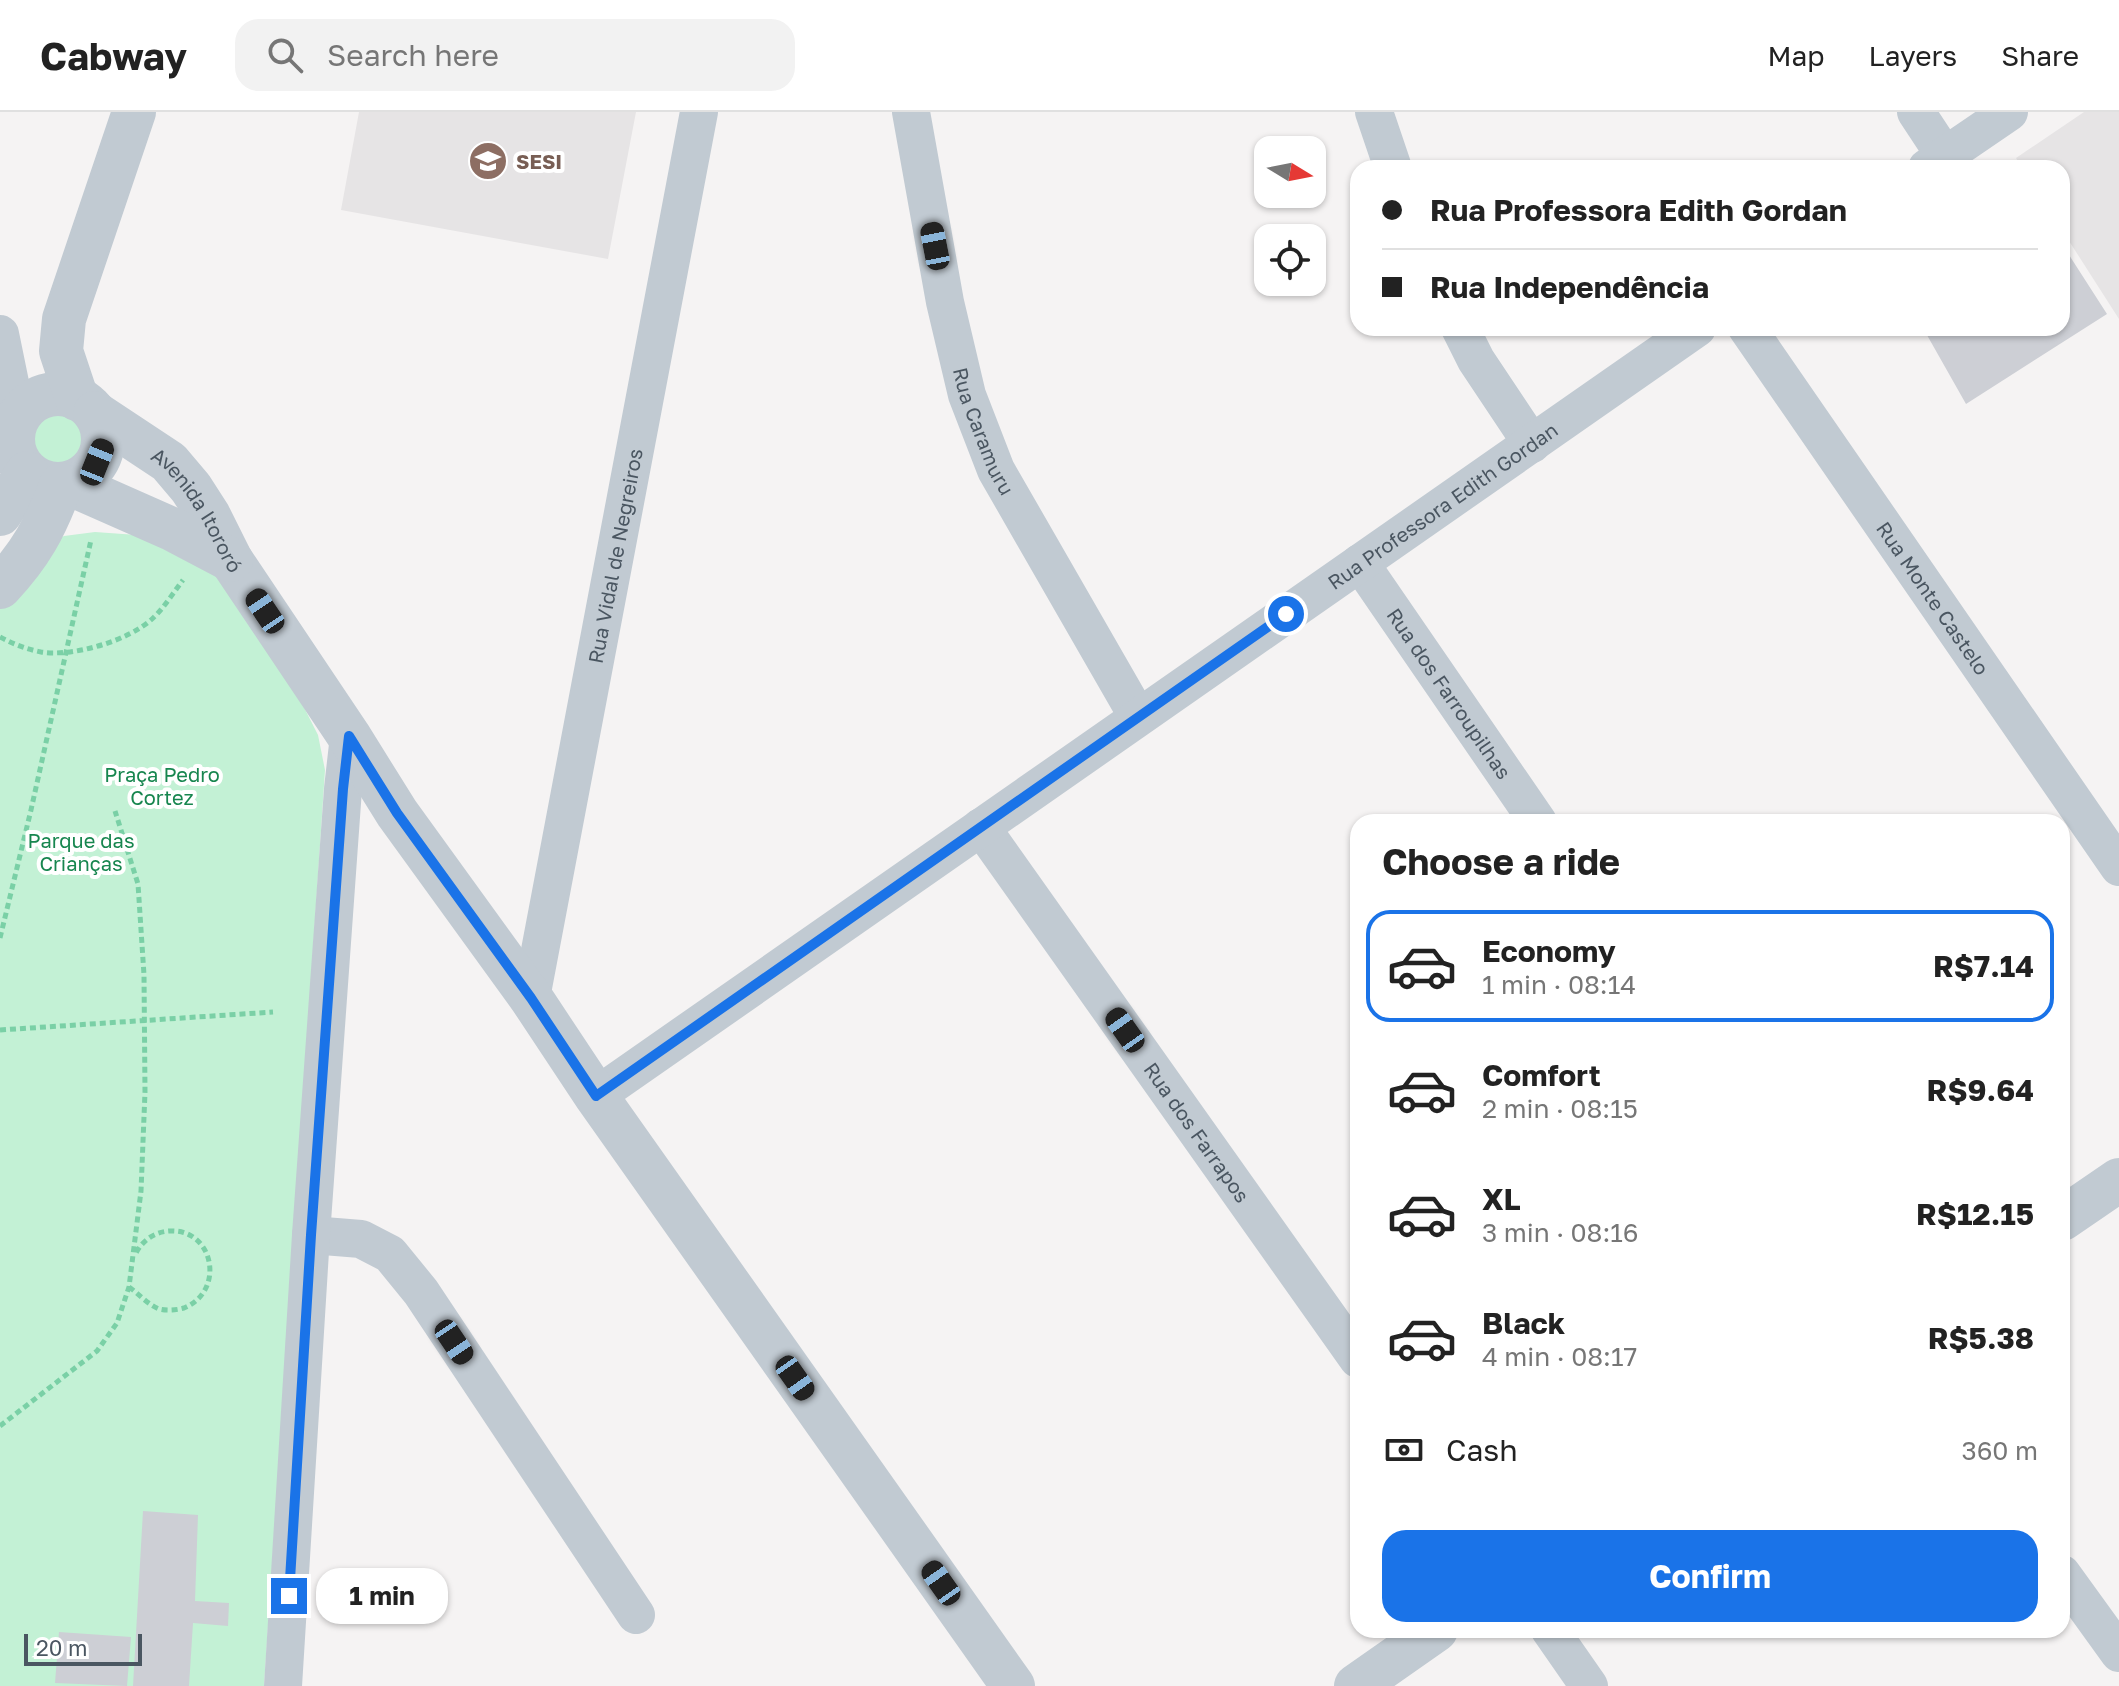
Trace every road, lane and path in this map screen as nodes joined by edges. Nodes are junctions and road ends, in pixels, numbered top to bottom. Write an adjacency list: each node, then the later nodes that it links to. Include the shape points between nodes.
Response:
1 (134, 112): 14 (street, via 64,319 61,351)
2 (699, 112): 33 (street, Rua Vidal de Negreiros)
3 (911, 112): 26 (street, Rua Caramuru, via 967,395 996,470)
4 (1374, 112): 7 (street)
5 (1916, 112): 8 (street)
6 (2009, 112): 9 (street)
7 (1390, 160)
8 (1935, 160)
9 (1939, 160)
10 (0, 334): 15 (street)
11 (1464, 336): 16 (street)
12 (1686, 336): 16 (street, Rua Professora Edith Gordan)
13 (1753, 336): 31 (street, Rua Monte Castelo)
14 (86, 406): 15 (street, via 67,394 45,394); 17 (street, via 102,427 97,462 91,470); 20 (street, Avenida Itororó, via 169,462 209,516)
15 (10, 422): 17 (street, via 17,460)
16 (1532, 444): 21 (street, Rua Professora Edith Gordan)
17 (53, 481): 18 (street); 20 (street, Avenida Itororó, via 174,530); 23 (street, via 48,521)
18 (0, 514)
19 (91, 540): 25 (path)
20 (231, 560): 27 (street)
21 (1360, 563): 26 (street, Rua Professora Edith Gordan); 29 (street, Rua dos Farroupilhas)
22 (189, 573): 25 (path, via 152,619 125,637)
23 (0, 587)
24 (1, 639): 25 (path, via 43,652)
25 (66, 652): 32 (path)
26 (1138, 717): 30 (street, Rua Professora Edith Gordan)
27 (349, 736): 33 (street, via 397,813); 40 (street)
28 (115, 811): 35 (path, via 138,884)
29 (1533, 814)
30 (981, 827): 37 (street, Rua Professora Edith Gordan); 43 (street, Rua dos Farrapos)
31 (2119, 867)
32 (0, 938)
33 (531, 998): 37 (street)
34 (273, 1012): 35 (path)
35 (145, 1020): 36 (path); 41 (path, via 141,1191)
36 (0, 1030)
37 (596, 1096): 51 (street)
38 (2119, 1180): 39 (street)
39 (2070, 1214)
40 (311, 1235): 46 (street, via 361,1239 390,1254 421,1292); 50 (street)
41 (133, 1260): 42 (path); 42 (path, via 147,1239 181,1232 201,1244 210,1277 201,1297 180,1309 149,1304)
42 (129, 1287): 44 (path, via 117,1323 97,1351)
43 (1350, 1348)
44 (0, 1426)
45 (2070, 1585): 49 (street)
46 (636, 1615)
47 (1425, 1638): 52 (street)
48 (1556, 1638): 53 (street)
49 (2119, 1653)
50 (283, 1686)
51 (1013, 1686)
52 (1356, 1686)
53 (1589, 1686)

